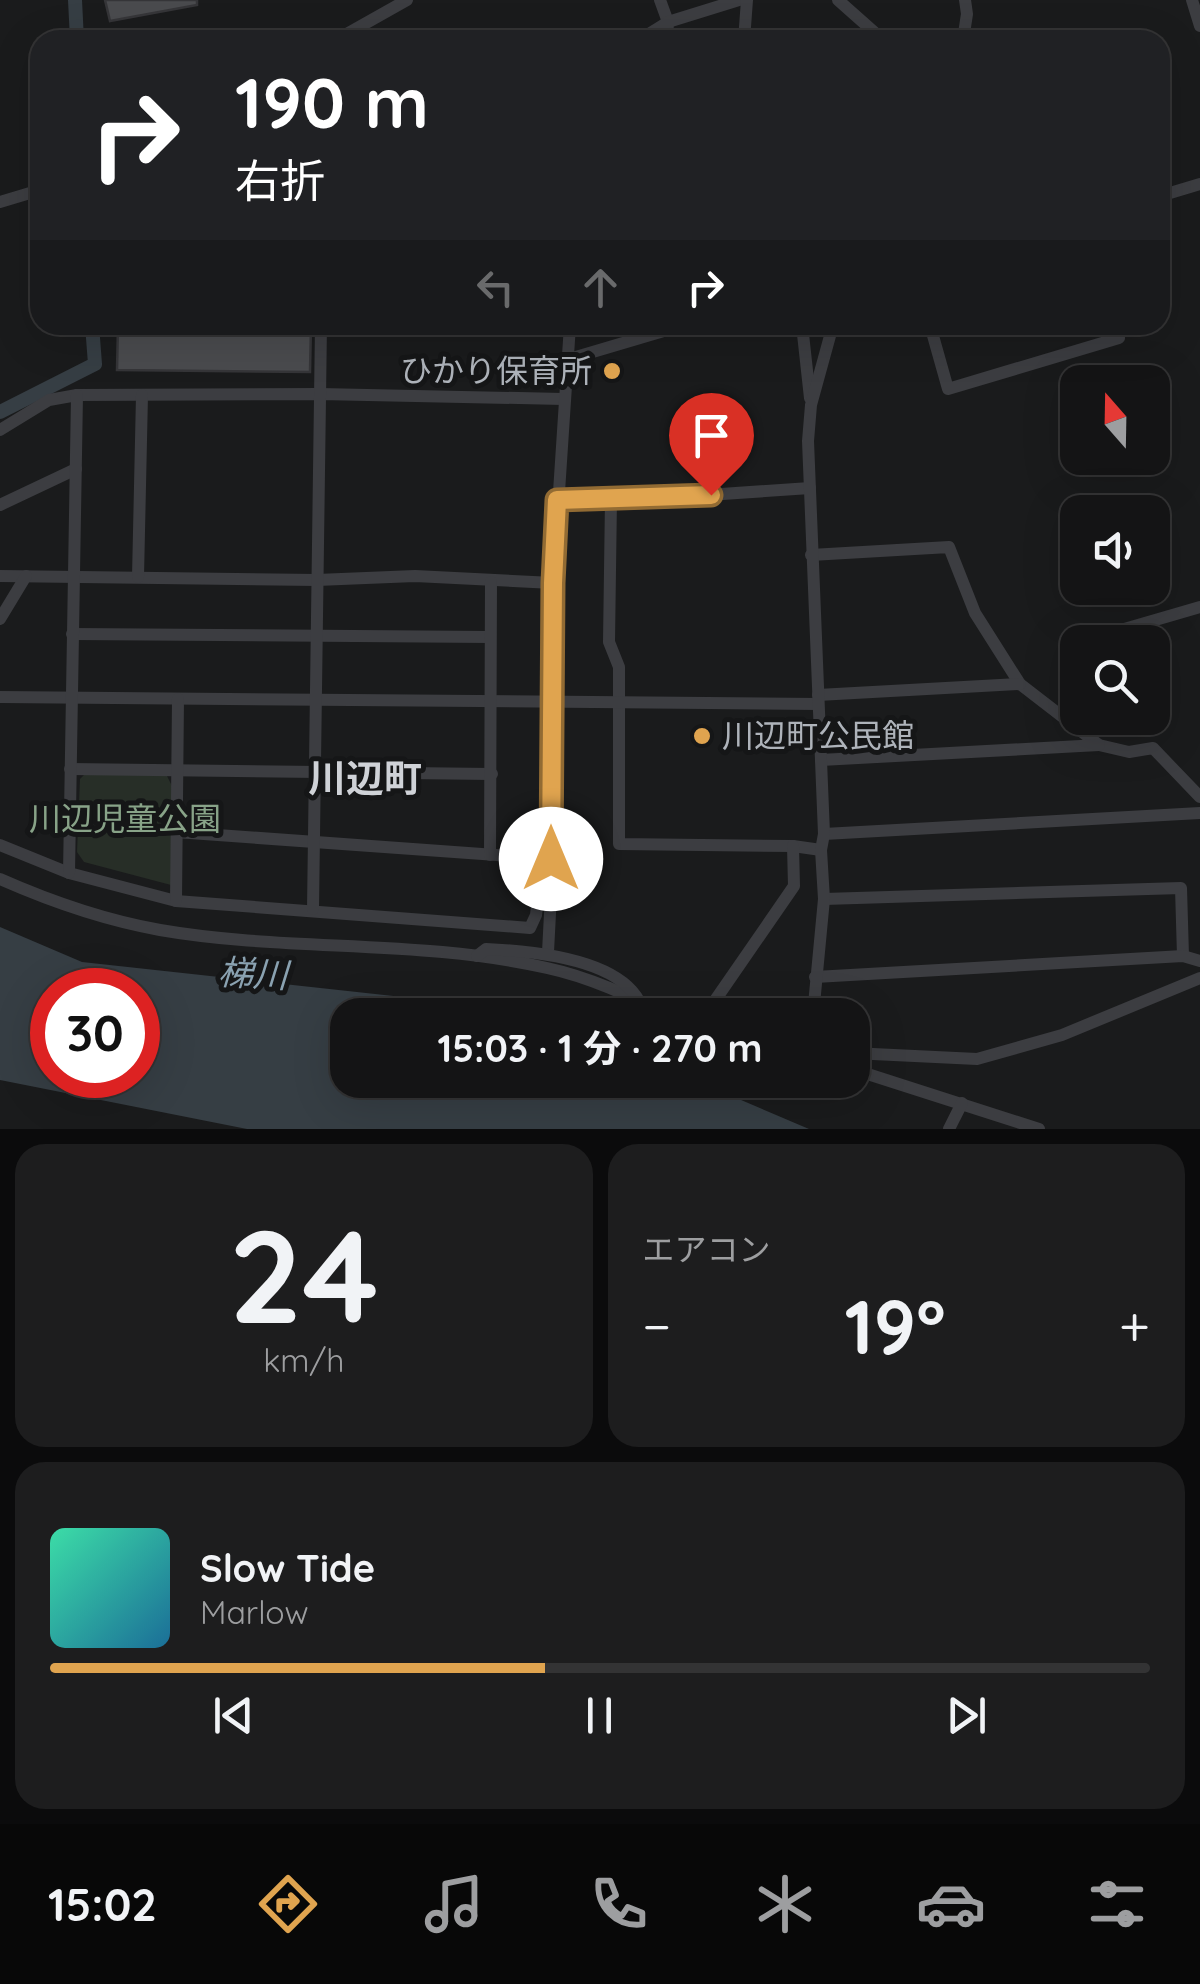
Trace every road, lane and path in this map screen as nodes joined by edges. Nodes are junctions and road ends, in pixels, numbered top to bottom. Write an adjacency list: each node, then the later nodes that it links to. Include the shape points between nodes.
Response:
1 (407, 0): 10 (street)
2 (660, 0): 8 (street)
3 (739, 0): 8 (street)
4 (747, 0): 13 (street)
5 (838, 0): 14 (street)
6 (965, 0): 15 (street)
7 (1192, 0): 9 (street)
8 (668, 22): 11 (street); 12 (street)
9 (1200, 26)
10 (354, 30)
11 (655, 30)
12 (667, 30)
13 (745, 30)
14 (872, 30)
15 (965, 30)
16 (1200, 184): 18 (street)
17 (30, 193): 19 (street)
18 (1170, 193)
19 (0, 202)
20 (321, 335): 28 (street)
21 (570, 335): 27 (street)
22 (634, 335): 27 (street)
23 (803, 335): 32 (street)
24 (830, 335): 32 (street)
25 (934, 335): 26 (street, via 948,389)
26 (1118, 335)
27 (569, 359): 31 (street)
28 (320, 394): 30 (street); 31 (street); 44 (street)
29 (77, 395): 30 (street); 33 (street, via 49,400); 34 (street)
30 (142, 395): 43 (street)
31 (563, 398): 37 (street)
32 (811, 405): 35 (street)
33 (0, 430)
34 (76, 469): 38 (street); 42 (street)
35 (810, 488): 36 (street); 39 (street)
36 (611, 499): 37 (street); 61 (street, via 609,642 619,667)
37 (557, 500): 46 (street)
38 (0, 505)
39 (811, 555): 53 (street, via 949,547 975,613); 57 (street)
40 (0, 576): 41 (street)
41 (26, 576): 42 (street); 48 (street)
42 (73, 577): 43 (street); 50 (street)
43 (138, 577): 44 (street)
44 (317, 580): 45 (street, via 416,576); 51 (street)
45 (491, 582): 46 (street); 52 (street)
46 (553, 583): 60 (street)
47 (1200, 607): 49 (street)
48 (0, 619)
49 (1138, 625)
50 (72, 634): 51 (street); 55 (street)
51 (316, 637): 52 (street); 58 (street)
52 (490, 637): 59 (street)
53 (1020, 684): 57 (street); 62 (street)
54 (0, 698): 55 (street)
55 (71, 698): 56 (street); 64 (street)
56 (178, 699): 58 (street); 65 (street)
57 (818, 699): 61 (street); 63 (street)
58 (315, 700): 59 (street); 66 (street)
59 (492, 700): 60 (street); 67 (street)
60 (552, 701): 61 (street); 77 (street)
61 (620, 703): 74 (street, via 619,844)
62 (1099, 745): 63 (street); 68 (street, via 1129,752 1153,748)
63 (820, 760): 71 (street)
64 (70, 770): 65 (street); 78 (street)
65 (176, 771): 66 (street); 70 (street)
66 (314, 772): 67 (street); 72 (street)
67 (492, 774): 76 (street)
68 (1200, 797)
69 (1200, 813): 71 (street)
70 (176, 832): 72 (street); 82 (street)
71 (824, 834): 75 (street)
72 (314, 842): 76 (street); 83 (street)
73 (0, 845): 78 (street)
74 (793, 846): 75 (street); 92 (street, via 794,886)
75 (821, 850): 81 (street)
76 (490, 856): 77 (street)
77 (551, 859): 79 (street)
78 (69, 873): 82 (street)
79 (552, 875): 83 (street, via 540,881 530,928); 84 (street)
80 (0, 879): 85 (street, via 110,920 164,930)
81 (824, 899): 86 (street, via 1181,888); 88 (street)
82 (176, 901): 83 (street)
83 (313, 910)
84 (548, 952): 85 (street, via 486,949); 91 (street, via 632,987)
85 (477, 956): 90 (street, via 549,968)
86 (1183, 956): 87 (street); 88 (street)
87 (1200, 961)
88 (816, 977): 93 (street)
89 (1200, 978): 94 (street, via 1062,1036 977,1058)
90 (632, 998)
91 (638, 998)
92 (717, 998)
93 (814, 998)
94 (870, 1053)
95 (870, 1075): 96 (street)
96 (962, 1103): 97 (street); 98 (street)
97 (951, 1126)
98 (1038, 1129)

